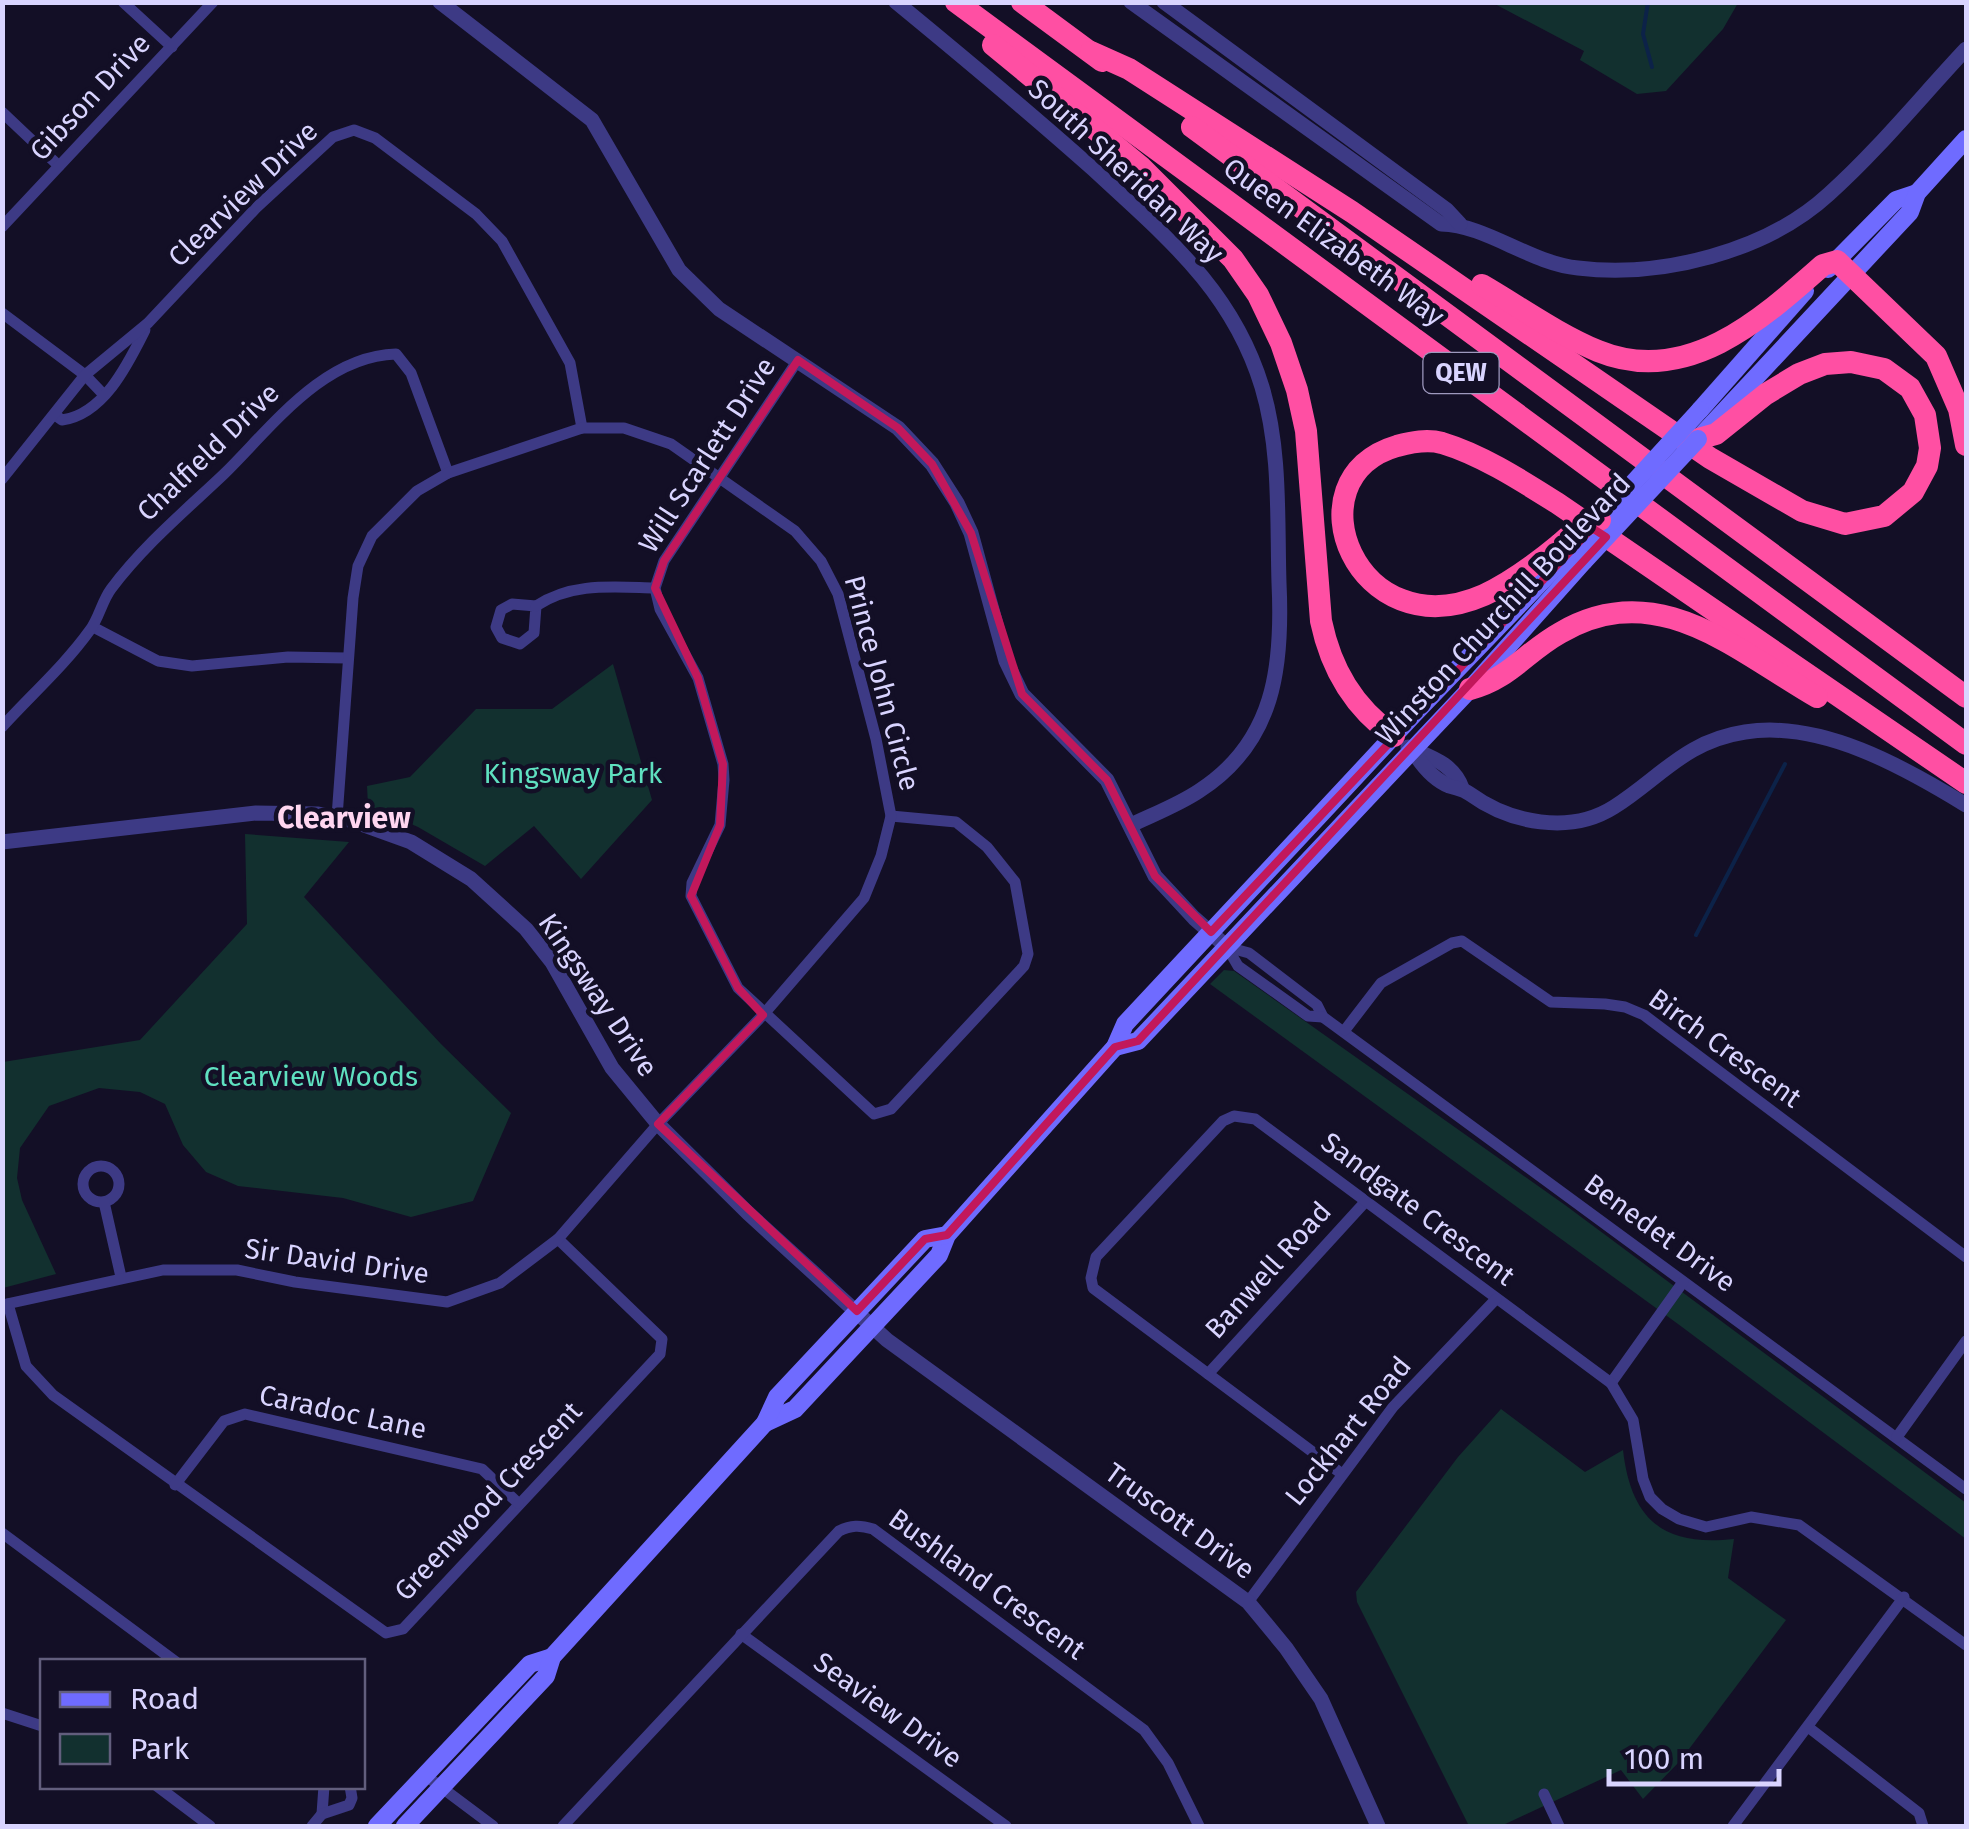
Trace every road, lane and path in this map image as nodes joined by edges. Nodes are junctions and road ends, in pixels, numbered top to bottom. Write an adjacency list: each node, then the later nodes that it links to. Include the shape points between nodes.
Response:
1 (124, 2): 10 (street)
2 (213, 2): 10 (street, Gibson Drive)
3 (440, 2): 22 (street, via 592,120 695,288)
4 (896, 2): 48 (street, South Sheridan Way, via 1054,134 1193,264 1237,325 1263,390 1277,482 1281,626 1274,687 1254,733 1224,772)
5 (954, 2): 42 (highway, via 977,32 1142,166 1233,259 1258,295 1281,343 1306,431 1327,650 1352,697); 43 (highway, Queen Elizabeth Way / QEW)
6 (1022, 2): 12 (highway, Queen Elizabeth Way / QEW)
7 (1131, 2): 9 (street)
8 (1168, 4): 9 (street); 17 (street)
9 (1158, 22): 17 (street, via 1440,224)
10 (172, 46): 15 (street, Gibson Drive)
11 (1966, 50): 17 (street, via 1827,196 1710,258 1640,269 1576,268)
12 (1090, 52): 16 (highway, via 1129,69); 40 (highway, Queen Elizabeth Way / QEW)
13 (2, 112): 15 (street)
14 (1966, 140): 19 (main road, Winston Churchill Boulevard, via 1917,193 1910,212)
15 (59, 166): 18 (street, Gibson Drive)
16 (1352, 212): 19 (highway, via 1575,340 1642,362 1707,351 1823,264); 26 (highway, via 1710,458 1814,516 1845,524 1891,512 1913,492 1928,458 1928,425 1916,397 1894,374 1864,363 1836,362 1799,374)
17 (1460, 224)
18 (2, 227)
19 (1844, 268): 26 (main road, Winston Churchill Boulevard, via 1808,288); 29 (highway, via 1936,356)
20 (2, 312): 23 (street)
21 (148, 323): 23 (street, Clearview Drive); 24 (street, Clearview Drive); 27 (street, Clearview Drive, via 269,196 332,138 354,130 375,138 502,241 570,363)
22 (798, 360): 31 (street, Will Scarlett Drive); 48 (street, via 898,428 932,464 971,533 1006,661 1022,694 1107,780)
23 (85, 375): 24 (street); 25 (street, Clearview Drive)
24 (104, 395): 25 (street, Clearview Drive, via 76,418)
25 (55, 415): 32 (street, Clearview Drive)
26 (1713, 419): 28 (highway, via 1716,434); 33 (main road, Winston Churchill Boulevard, bridge)
27 (582, 428): 30 (street, Prince John Circle); 31 (street, Prince John Circle, via 624,428 672,444)
28 (1698, 439): 34 (main road, Winston Churchill Boulevard, bridge)
29 (1966, 445)
30 (448, 473): 37 (street, Chalfield Drive, via 412,372 396,354 372,355 280,412 144,548 108,593); 38 (street, Prince John Circle, via 417,491 372,536 358,566)
31 (719, 477): 35 (street, Will Scarlett Drive, via 664,560); 46 (street, Prince John Circle, via 795,531 838,594)
32 (2, 479)
33 (1600, 520): 34 (highway, bridge, via 1578,528)
34 (1571, 552): 39 (main road, Winston Churchill Boulevard); 42 (main road, Winston Churchill Boulevard); 44 (highway, via 1485,594 1452,604 1407,602 1364,576 1348,549 1343,505 1353,478 1372,457 1417,441 1440,442 1520,479)
35 (655, 588): 36 (street, via 574,588); 52 (street, Will Scarlett Drive, via 698,678 723,764 720,825 691,896 738,988)
36 (536, 606)
37 (93, 628): 38 (street, via 158,661 192,666); 41 (street, Chalfield Drive)
38 (347, 658): 47 (street, Prince John Circle)
39 (1470, 689): 42 (main road, Winston Churchill Boulevard); 44 (highway, via 1494,683 1555,635 1594,616 1655,612 1698,626)
40 (1966, 697)
41 (2, 727)
42 (1403, 743): 45 (street, via 1449,786 1526,820 1554,823 1612,809 1704,744 1784,730 1878,758); 50 (main road, Winston Churchill Boulevard); 51 (main road, Winston Churchill Boulevard)
43 (1966, 744)
44 (1966, 783)
45 (1966, 805)
46 (891, 816): 52 (street, Prince John Circle, via 864,898); 52 (street, via 956,822 988,847 1015,882 1028,954 1024,966 891,1109 874,1114)
47 (336, 817): 49 (street, Kingsway Drive, via 256,813); 55 (street, Kingsway Drive, via 411,842 497,900 552,962 600,1052)
48 (1131, 825): 50 (street, via 1155,876)
49 (2, 842)
50 (1210, 932): 51 (street); 54 (main road, Winston Churchill Boulevard, via 1125,1024)
51 (1228, 946): 53 (street, Benedet Drive, via 1250,953); 54 (main road, Winston Churchill Boulevard, via 1138,1042)
52 (763, 1015): 55 (street, Prince John Circle)
53 (1345, 1030): 60 (street, Birch Crescent, via 1382,983 1462,941 1551,1002 1626,1007 1644,1016); 62 (street, Benedet Drive)
54 (1115, 1047): 58 (main road, Winston Churchill Boulevard)
55 (658, 1124): 59 (street, Sir David Drive); 65 (street, Kingsway Drive)
56 (1366, 1201): 63 (street, Sandgate Crescent); 68 (street, Banwell Road); 68 (street, Sandgate Crescent, via 1256,1119 1234,1116 1096,1257 1093,1288)
57 (104, 1202): 61 (street)
58 (948, 1235): 65 (main road, Winston Churchill Boulevard, via 925,1240); 66 (main road, Winston Churchill Boulevard, via 940,1255)
59 (558, 1239): 61 (street, Sir David Drive, via 500,1283 447,1302 237,1270); 75 (street, Greenwood Crescent, via 662,1339 660,1354)
60 (1966, 1257)
61 (121, 1277): 64 (street, Sir David Drive)
62 (1683, 1282): 69 (street); 71 (street, Benedet Drive)
63 (1496, 1299): 69 (street, Sandgate Crescent); 72 (street, Lockhart Road, via 1393,1407)
64 (5, 1304): 73 (street, Greenwood Crescent, via 26,1366 53,1396)
65 (857, 1311): 66 (street, Truscott Drive); 70 (main road, Winston Churchill Boulevard, via 777,1397)
66 (873, 1326): 70 (main road, Winston Churchill Boulevard, via 795,1409); 78 (street, Truscott Drive)
67 (1966, 1342): 71 (street)
68 (1208, 1374): 72 (street, Sandgate Crescent)
69 (1610, 1383): 77 (street, Sandgate Crescent, via 1633,1420 1642,1479 1662,1509 1706,1526 1751,1517 1799,1525)
70 (765, 1423): 81 (main road, Winston Churchill Boulevard)
71 (1897, 1437): 74 (street, Benedet Drive)
72 (1342, 1474): 78 (street, Lockhart Road)
73 (175, 1485): 75 (street, Caradoc Lane, via 224,1420 245,1414 482,1468); 75 (street, Greenwood Crescent, via 386,1634 403,1629)
74 (1966, 1488)
75 (518, 1504)
76 (2, 1533): 82 (street)
77 (1904, 1597): 80 (street, Sandgate Crescent); 85 (street)
78 (1248, 1602): 101 (street, Truscott Drive, via 1320,1700)
79 (741, 1634): 98 (street, Bushland Crescent); 99 (street, Seaview Drive); 100 (street, Bushland Crescent, via 839,1531 873,1529 1144,1730)
80 (1966, 1644)
81 (552, 1656): 86 (main road, Winston Churchill Boulevard, via 530,1664); 87 (main road, Winston Churchill Boulevard, via 546,1676)
82 (172, 1659)
83 (2, 1713): 84 (street)
84 (40, 1725)
85 (1808, 1727): 103 (street); 104 (street, via 1919,1814)
86 (425, 1775): 87 (street); 95 (main road, Winston Churchill Boulevard)
87 (442, 1788): 96 (main road, Winston Churchill Boulevard); 97 (street)
88 (162, 1789): 93 (street)
89 (324, 1789): 92 (street)
90 (350, 1789): 92 (street, via 348,1805)
91 (1544, 1794): 102 (street)
92 (322, 1814): 94 (street)
93 (210, 1826)
94 (312, 1826)
95 (377, 1826)
96 (406, 1826)
97 (492, 1826)
98 (563, 1826)
99 (1006, 1826)
100 (1199, 1826)
101 (1378, 1826)
102 (1559, 1826)
103 (1733, 1826)
104 (1923, 1826)

